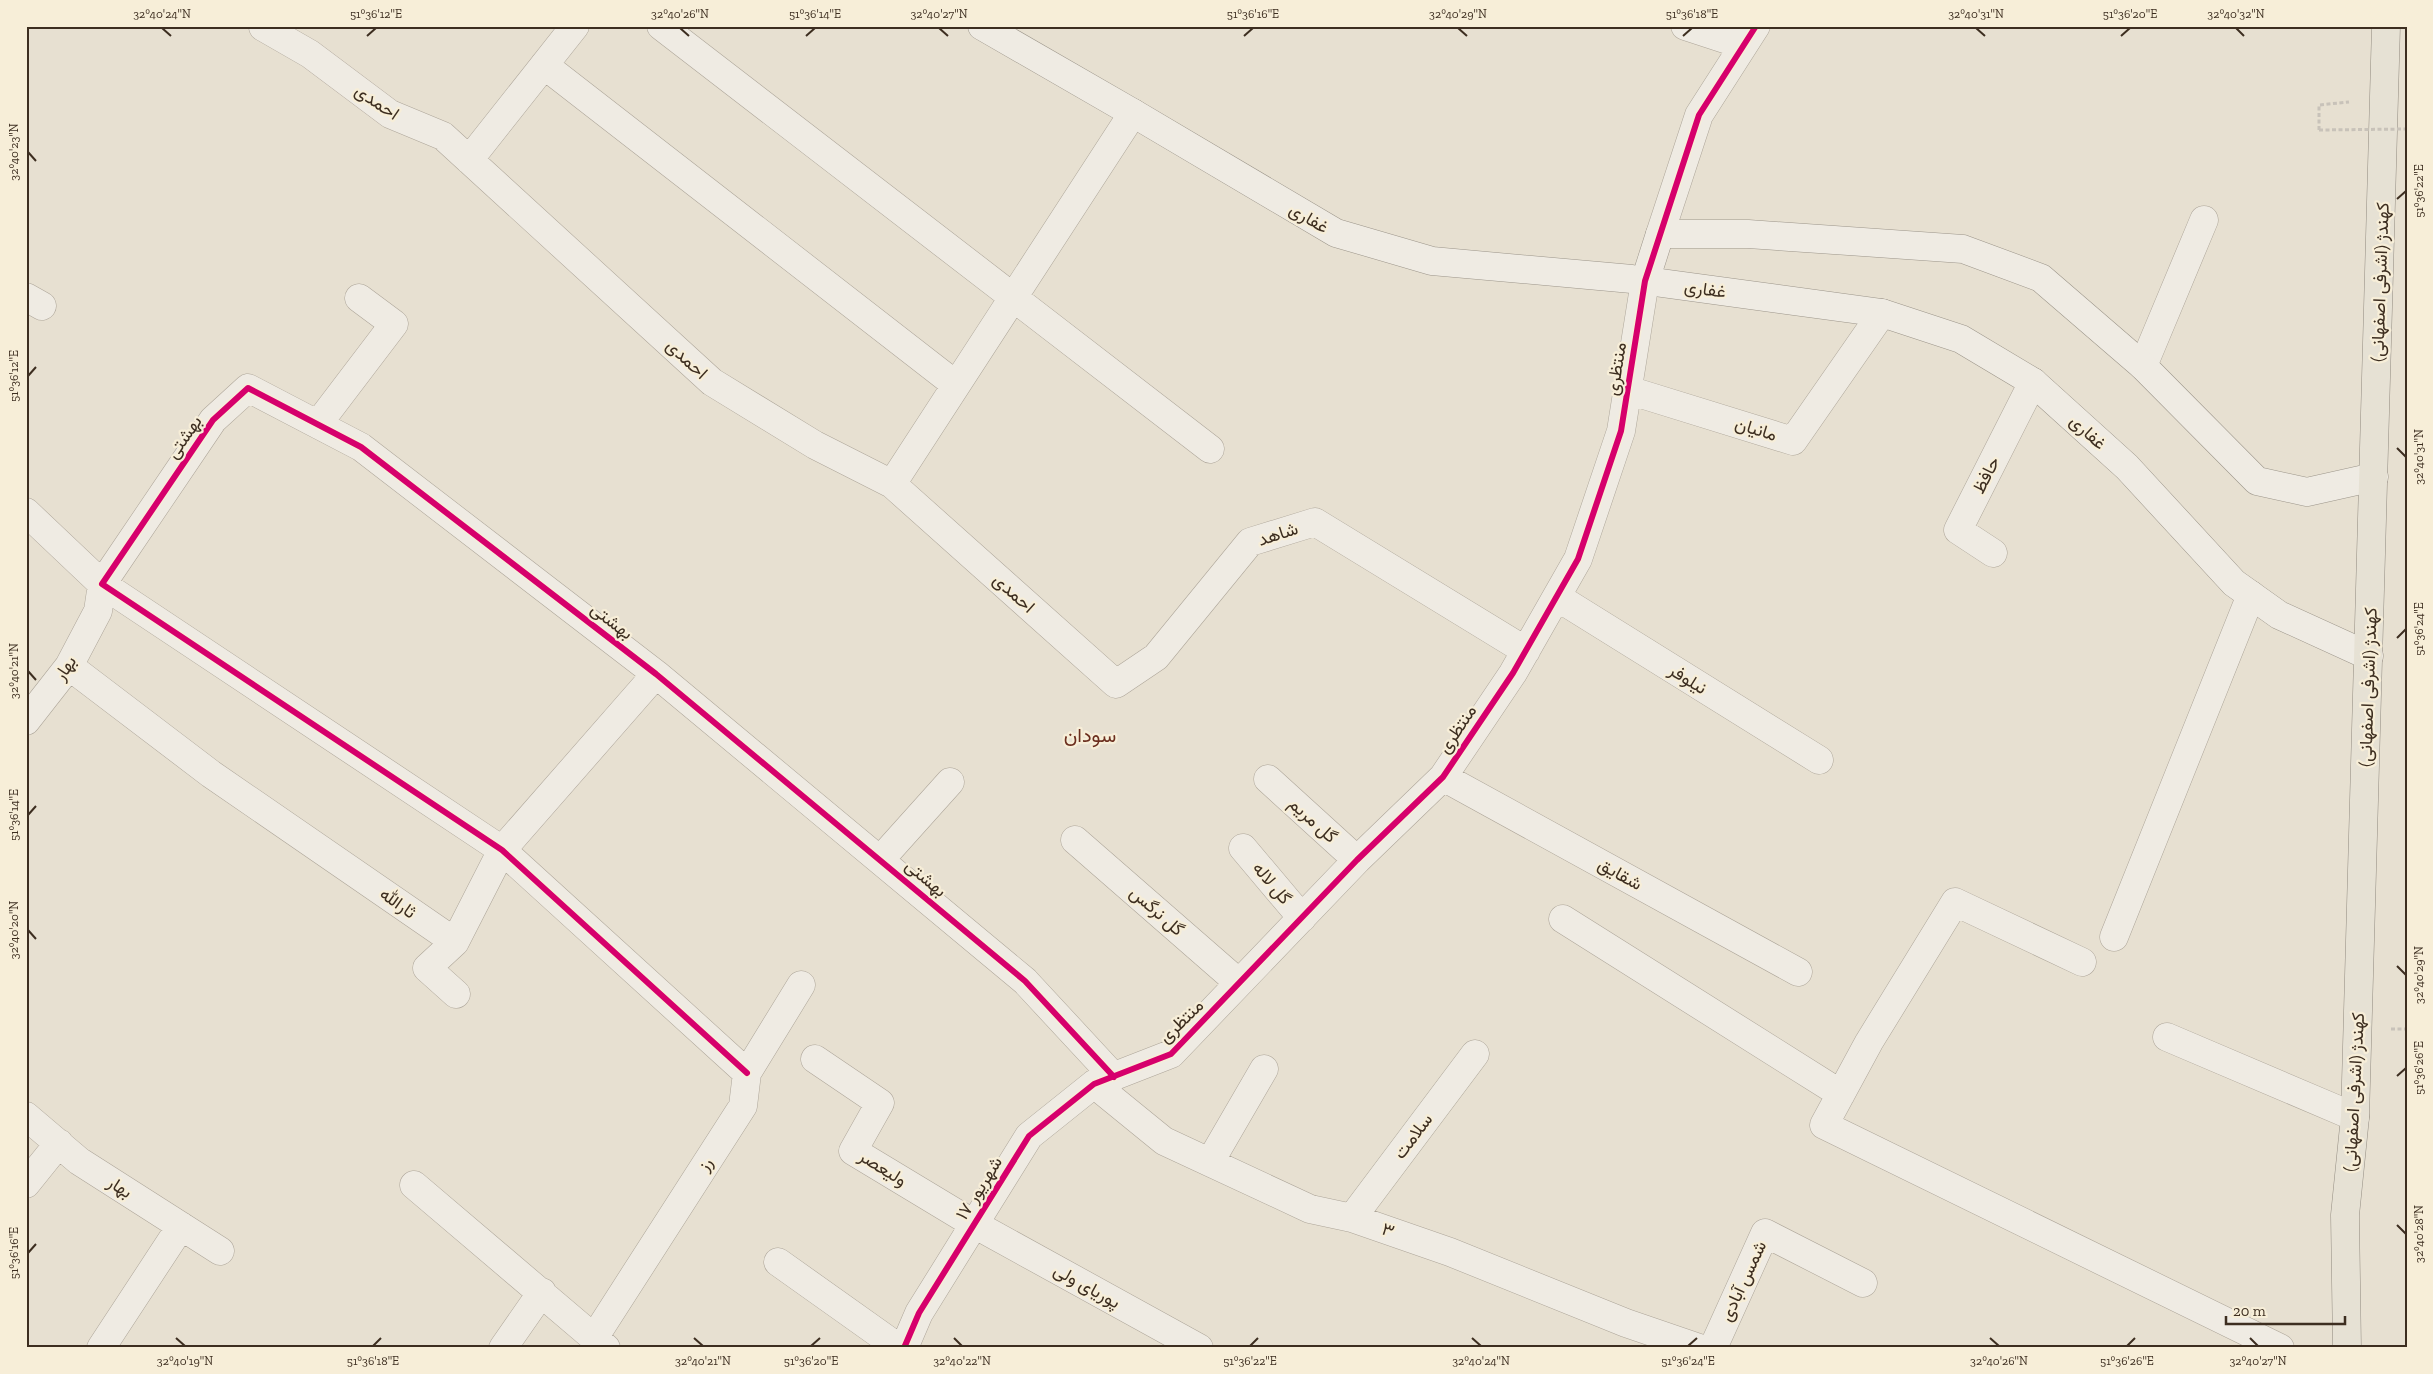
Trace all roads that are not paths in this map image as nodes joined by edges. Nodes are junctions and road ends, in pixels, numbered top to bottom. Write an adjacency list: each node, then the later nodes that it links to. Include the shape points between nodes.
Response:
1 (575, 26): 8 (street)
2 (661, 26): 15 (street)
3 (982, 26): 9 (street, غفاری)
4 (1686, 26): 7 (street)
5 (2386, 26): 23 (main road, کهندژ (اشرفی اصفهانی))
6 (263, 27): 10 (street, احمدی, via 310,54 390,114 443,136)
7 (1750, 36): 12 (street, منتظری, via 1699,115)
8 (544, 65): 10 (street); 19 (street)
9 (1134, 113): 13 (street, غفاری, via 1336,233 1432,261); 15 (street)
10 (469, 160): 24 (street, احمدی, via 712,382 815,445)
11 (2204, 220): 17 (street)
12 (1660, 234): 13 (street, منتظری); 17 (street, via 1748,234 1963,249 2041,278)
13 (1645, 281): 16 (street, غفاری); 20 (street, منتظری)
14 (358, 298): 21 (street, via 394,324)
15 (1013, 298): 19 (street); 22 (street)
16 (1882, 313): 18 (street, غفاری, via 1961,339); 20 (street, مانیان, via 1793,440)
17 (2143, 366): 23 (street, via 2257,481 2307,492)
18 (2033, 382): 26 (street, حافظ, via 1958,530); 28 (street, غفاری, via 2127,467 2234,583)
19 (956, 385): 24 (street)
20 (1628, 390): 29 (street, منتظری, via 1621,431 1581,550)
21 (318, 424): 27 (street, بهشتی, via 248,388 213,420); 33 (street, بهشتی, via 361,447)
22 (1210, 449)
23 (2374, 477): 31 (main road, کهندژ (اشرفی اصفهانی))
24 (892, 484): 34 (street, احمدی)
25 (26, 512): 27 (street)
26 (1993, 552)
27 (102, 584): 32 (street, بهار, via 98,611); 42 (street)
28 (2251, 595): 31 (street, غفاری, via 2279,615); 47 (street)
29 (1557, 597): 30 (street, منتظری); 36 (street, نیلوفر)
30 (1526, 650): 34 (street, شاهد, via 1315,522 1250,542 1156,657); 37 (street, منتظری)
31 (2369, 656): 62 (main road, کهندژ (اشرفی اصفهانی))
32 (69, 666): 35 (street, بهار); 48 (street, ثارالله, via 211,774)
33 (656, 674): 42 (street); 43 (street, بهشتی)
34 (1116, 684)
35 (26, 721)
36 (1819, 760)
37 (1443, 777): 44 (street, منتظری); 50 (street, شقایق)
38 (1268, 780): 44 (street, گل مریم)
39 (950, 782): 43 (street)
40 (1075, 840): 51 (street, گل نرگس)
41 (1243, 848): 45 (street, گل لاله)
42 (502, 850): 48 (street); 58 (street)
43 (880, 860): 59 (street, بهشتی, via 1024,981)
44 (1358, 860): 45 (street, منتظری)
45 (1302, 918): 51 (street, منتظری)
46 (1563, 919): 60 (street)
47 (2114, 937)
48 (455, 942): 53 (street, via 427,968)
49 (2082, 962): 60 (street, via 1955,902)
50 (1798, 972)
51 (1240, 983): 59 (street, منتظری, via 1171,1054)
52 (802, 985): 58 (street, رز)
53 (456, 994)
54 (2167, 1037): 62 (street)
55 (1475, 1054): 68 (street, سلامت)
56 (815, 1059): 69 (street, ولیعصر, via 880,1103 853,1151)
57 (1264, 1069): 64 (street)
58 (747, 1073): 75 (street, رز, via 743,1106)
59 (1104, 1080): 64 (street, ۳, via 1164,1141); 69 (street, ۱۷ شهریور, via 1029,1136)
60 (1841, 1094): 83 (street, via 1824,1125)
61 (26, 1116): 63 (street, بهار)
62 (2355, 1117): 67 (main road, کهندژ (اشرفی اصفهانی))
63 (59, 1143): 65 (street); 70 (street, بهار)
64 (1210, 1162): 68 (street, ۳, via 1310,1209)
65 (26, 1184)
66 (414, 1185): 74 (street, رز)
67 (2345, 1214): 84 (main road, کهندژ (اشرفی اصفهانی)); 85 (main road, via 2358,1275)
68 (1352, 1218): 81 (street, ۳, via 1450,1252 1626,1323)
69 (974, 1224): 79 (street, ۱۷ شهریور, via 919,1313); 80 (street, پوریای ولی)
70 (181, 1226): 71 (street, بهار); 76 (street)
71 (220, 1251)
72 (778, 1262): 78 (street)
73 (1863, 1283): 82 (street, شمس آبادی, via 1765,1233)
74 (542, 1292): 75 (street, رز); 77 (street)
75 (600, 1343)
76 (102, 1348)
77 (503, 1348)
78 (899, 1348)
79 (904, 1348)
80 (1199, 1348)
81 (1699, 1348)
82 (1712, 1348)
83 (2280, 1348)
84 (2347, 1348)
85 (2363, 1348)

